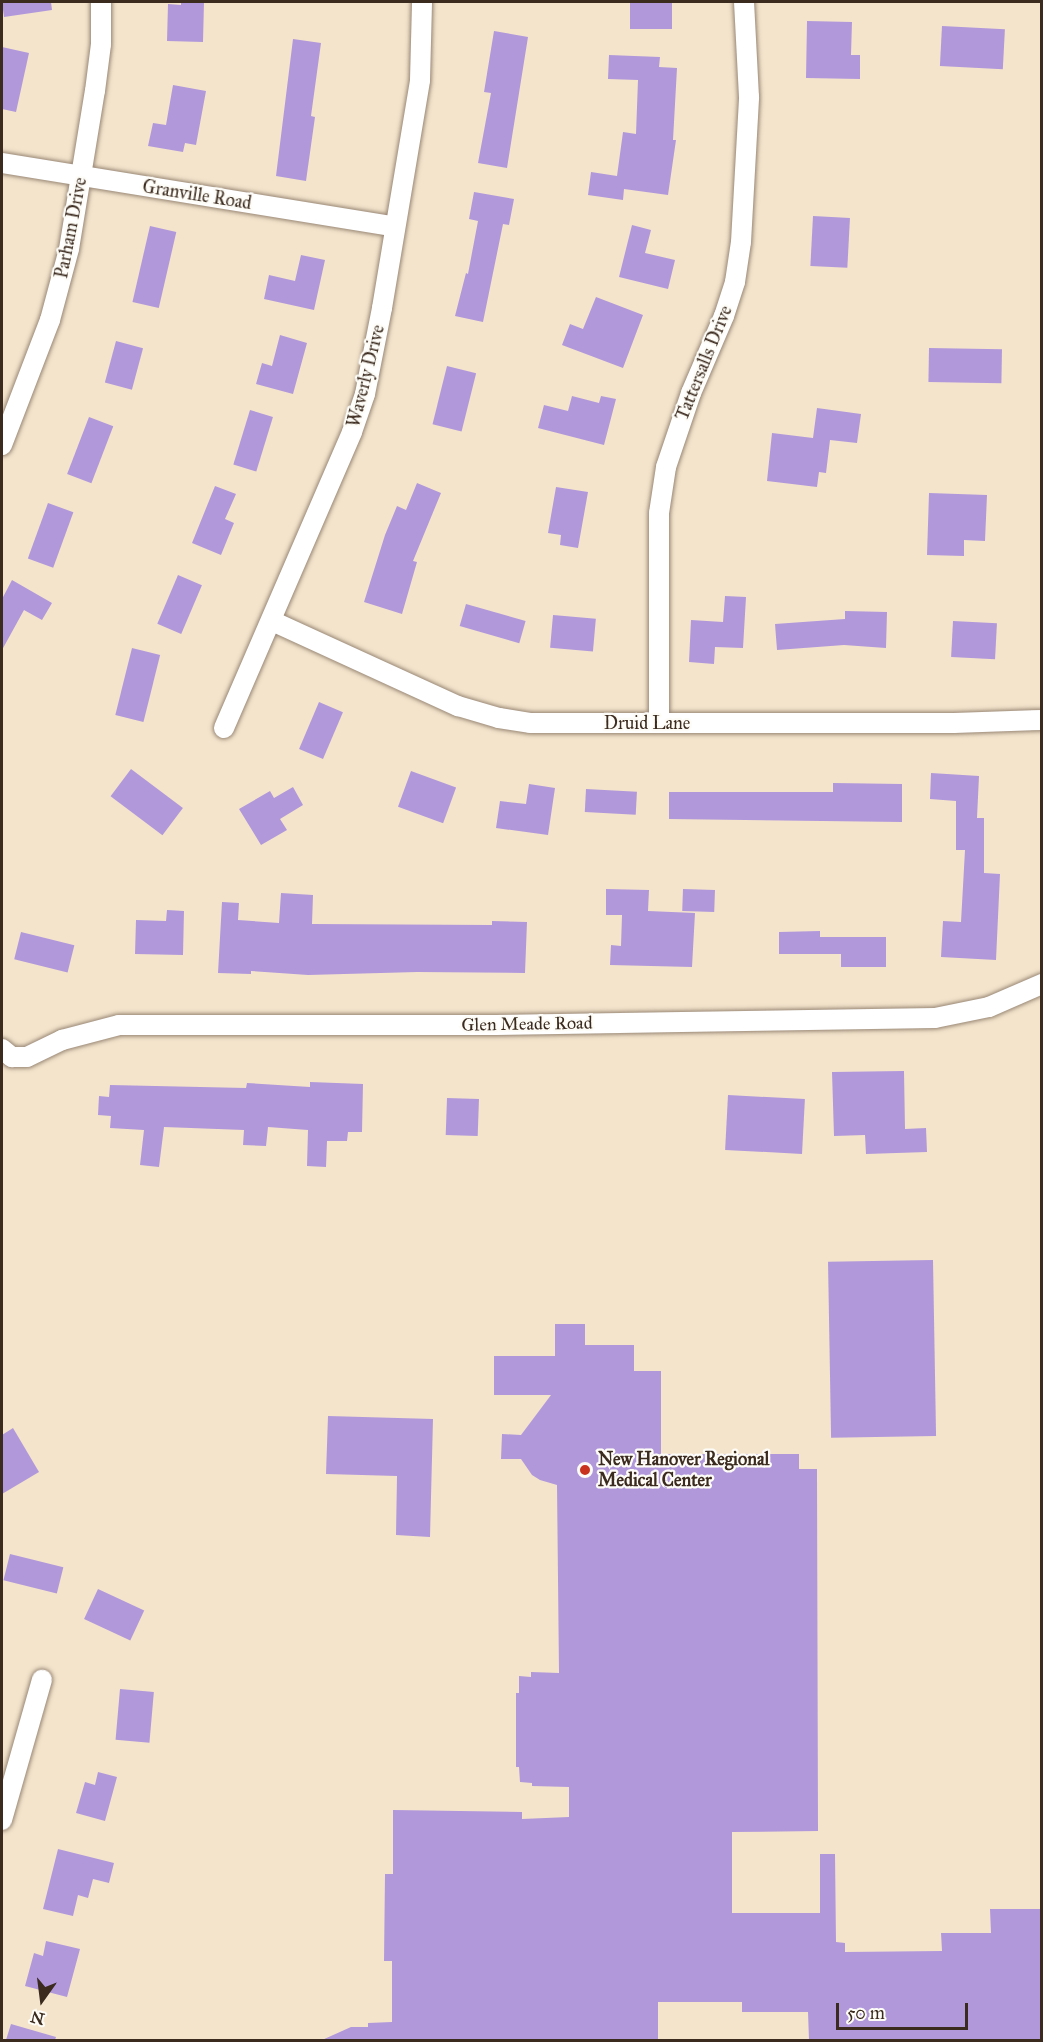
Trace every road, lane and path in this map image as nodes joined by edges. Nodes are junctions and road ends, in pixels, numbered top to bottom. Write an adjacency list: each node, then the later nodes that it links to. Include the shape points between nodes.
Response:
1 (101, 2): 5 (street, Parham Drive, via 101,44)
2 (422, 2): 6 (street, Waverly Drive, via 420,80)
3 (744, 2): 10 (street, Tattersalls Drive, via 749,97 741,242 735,282 724,316 666,467 659,513)
4 (2, 163): 5 (street, Granville Road)
5 (82, 176): 6 (street, Granville Road); 7 (street, Parham Drive, via 69,249 50,320)
6 (393, 226): 8 (street, Waverly Drive, via 365,394)
7 (2, 445)
8 (272, 621): 10 (street, Druid Lane, via 458,706 499,718 530,723); 11 (street, Waverly Drive)
9 (1041, 720): 10 (street, Druid Lane)
10 (659, 723)
11 (224, 728)
12 (1041, 984): 13 (street, Glen Meade Road, via 989,1007 935,1018 496,1025 119,1025 62,1040 27,1057)
13 (7, 1053)
14 (42, 1680): 15 (street)
15 (2, 1820)

